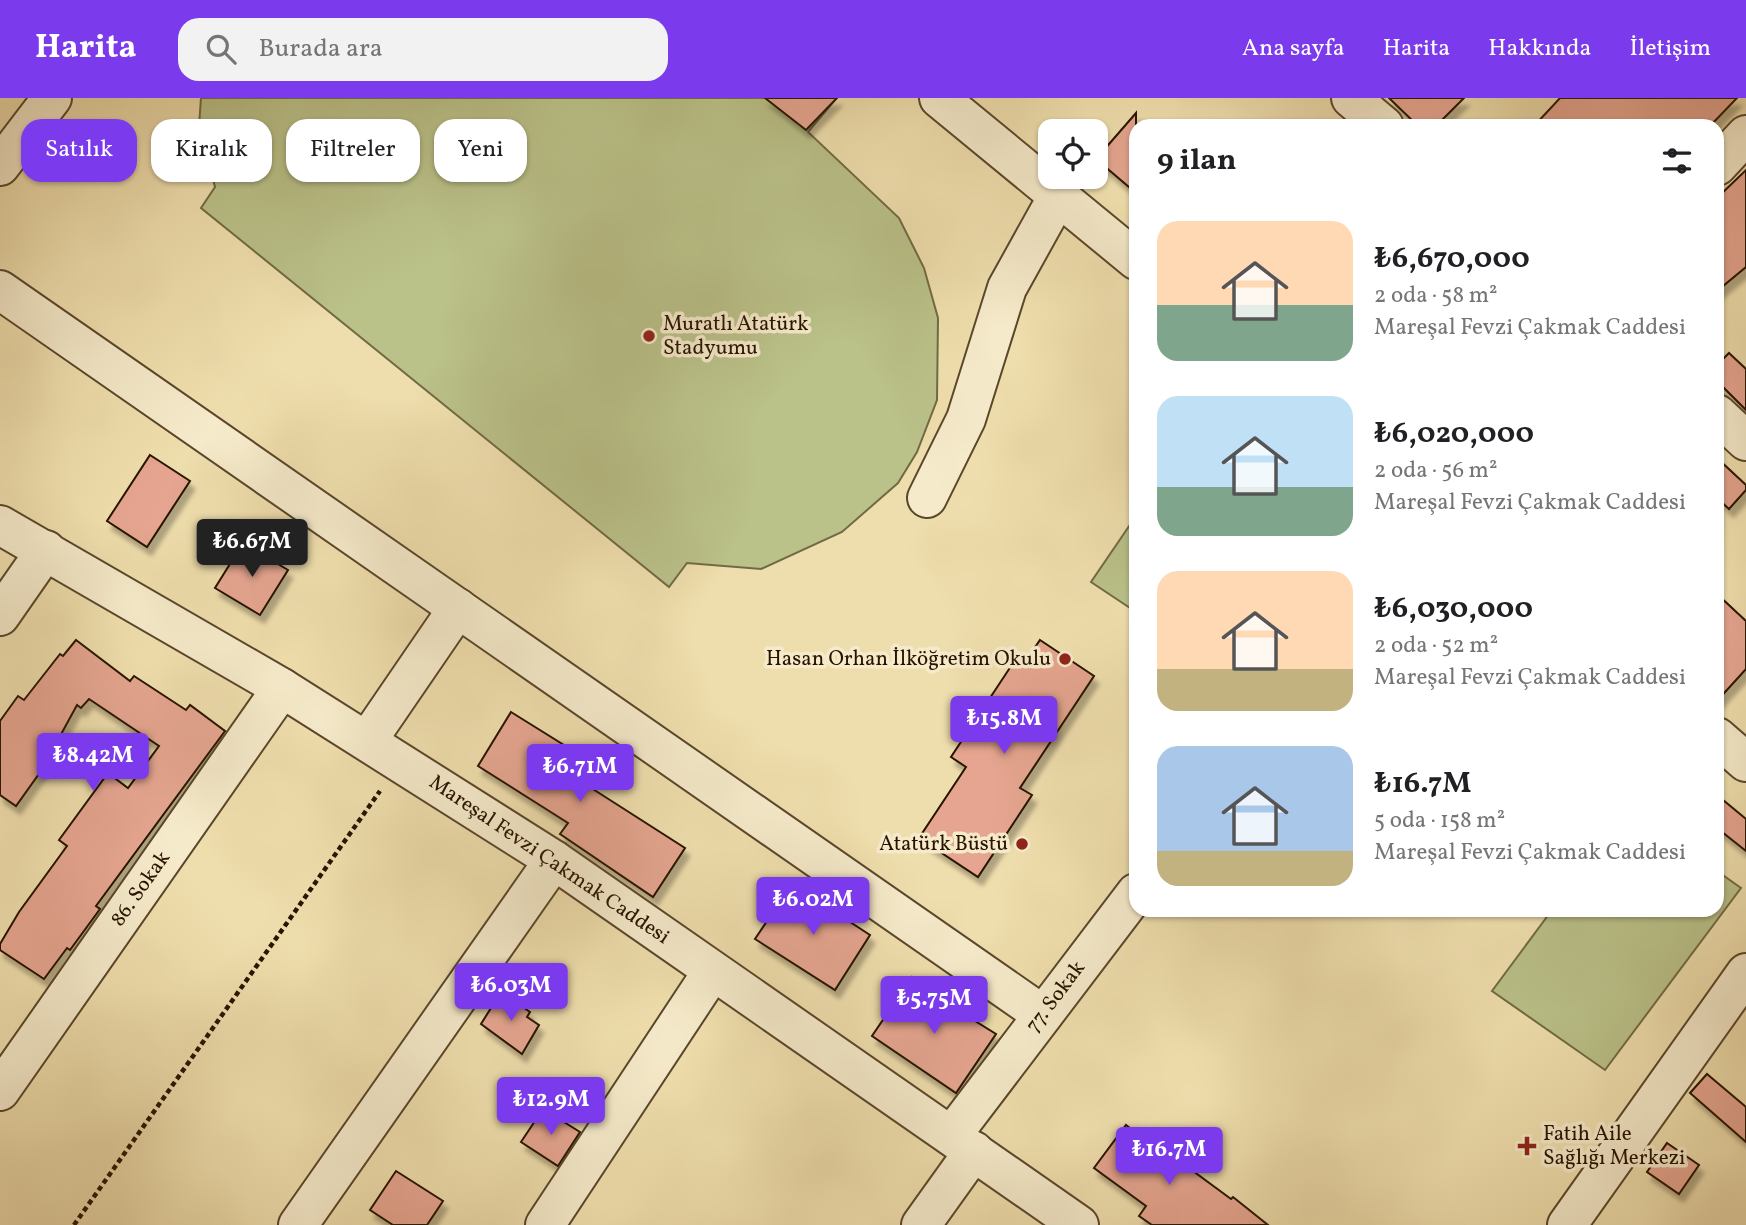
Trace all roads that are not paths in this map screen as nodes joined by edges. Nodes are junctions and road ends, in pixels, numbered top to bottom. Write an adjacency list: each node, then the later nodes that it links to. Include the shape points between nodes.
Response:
1 (52, 98): 7 (street)
2 (939, 98): 8 (street)
3 (1351, 98): 4 (street)
4 (1376, 119)
5 (1746, 135): 6 (street)
6 (1724, 159)
7 (0, 166)
8 (1058, 196): 9 (street); 13 (street, via 1007,288 966,419)
9 (1129, 254)
10 (0, 290): 16 (street)
11 (1724, 421): 12 (street)
12 (1746, 441)
13 (927, 498)
14 (0, 525): 15 (street, Mareşal Fevzi Çakmak Caddesi)
15 (46, 550): 17 (street); 18 (street, Mareşal Fevzi Çakmak Caddesi)
16 (458, 608): 19 (street); 26 (street)
17 (0, 616)
18 (282, 688): 19 (street, Mareşal Fevzi Çakmak Caddesi); 27 (street, 86. Sokak)
19 (367, 741): 22 (street, Mareşal Fevzi Çakmak Caddesi)
20 (1724, 743): 21 (street)
21 (1746, 762)
22 (554, 860): 24 (street, Mareşal Fevzi Çakmak Caddesi); 29 (street)
23 (1129, 902): 26 (street, 77. Sokak)
24 (712, 972): 28 (street, Mareşal Fevzi Çakmak Caddesi); 30 (street)
25 (1746, 973): 33 (street)
26 (1043, 1015): 28 (street, 77. Sokak)
27 (0, 1091)
28 (963, 1143): 31 (street, 77. Sokak); 32 (street, Mareşal Fevzi Çakmak Caddesi)
29 (298, 1225)
30 (545, 1225)
31 (921, 1225)
32 (1079, 1225)
33 (1567, 1225)

